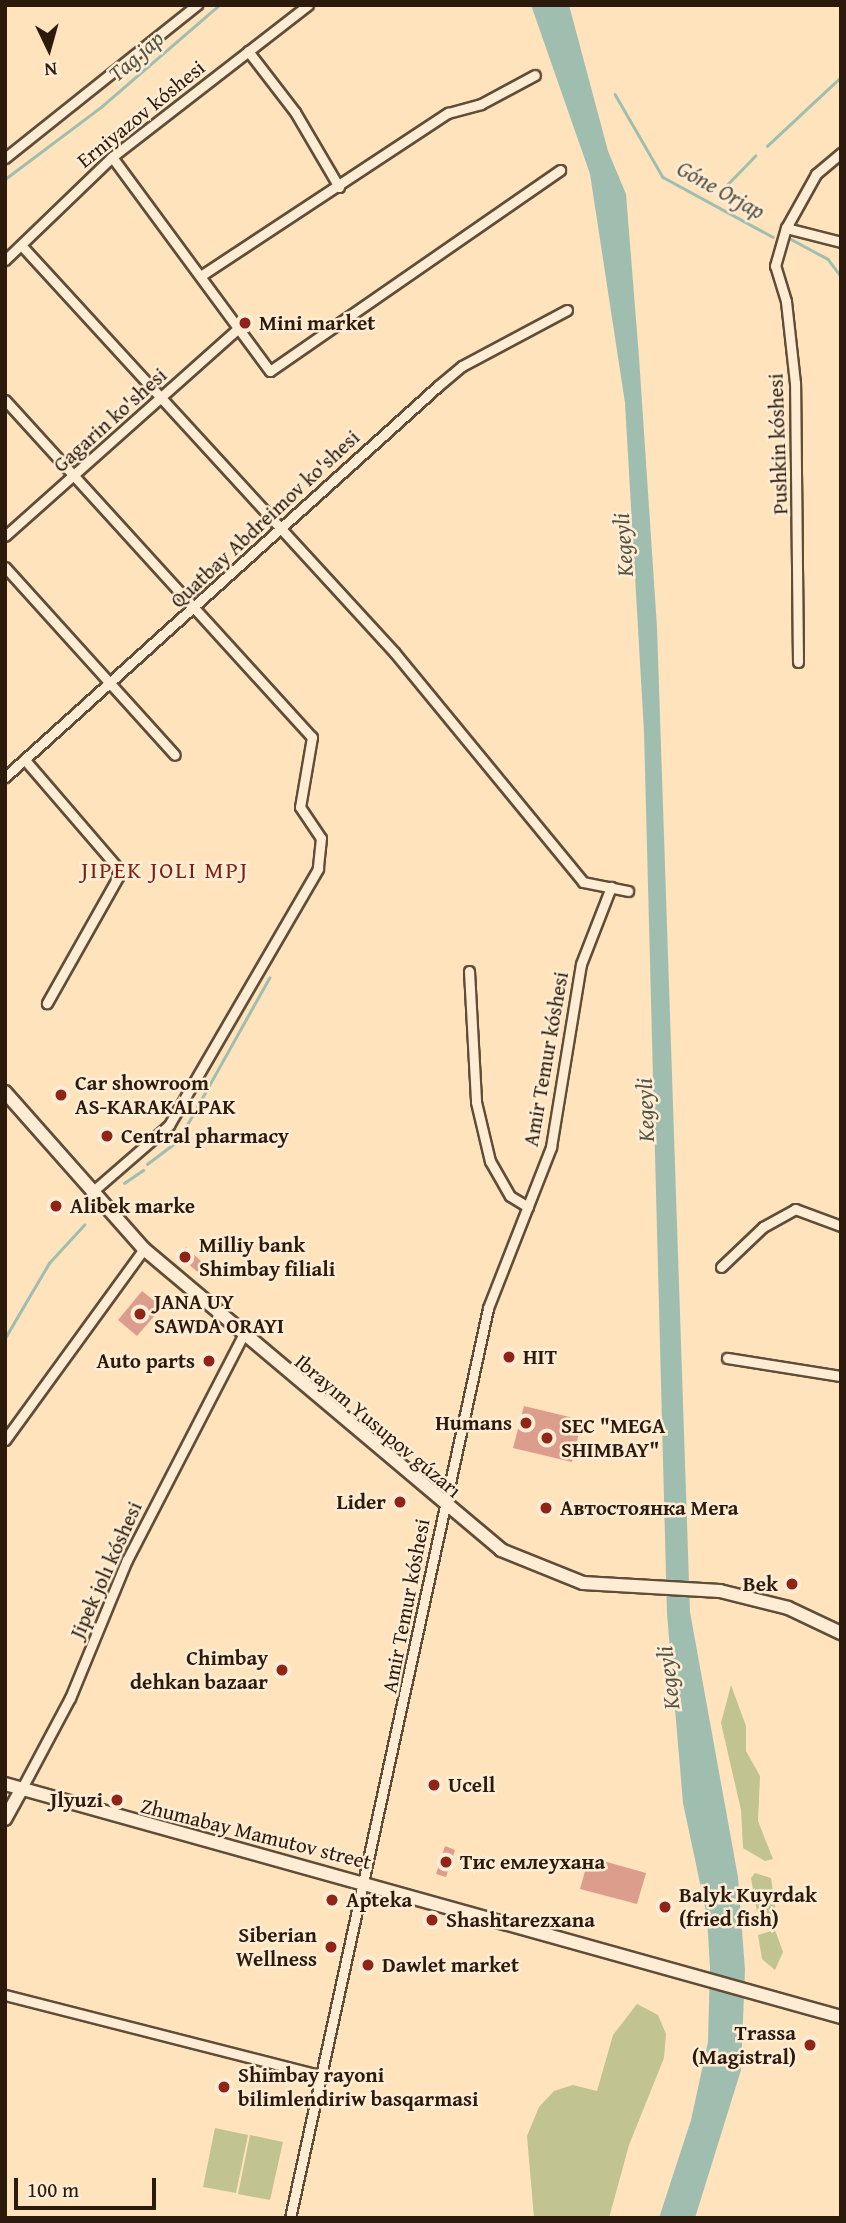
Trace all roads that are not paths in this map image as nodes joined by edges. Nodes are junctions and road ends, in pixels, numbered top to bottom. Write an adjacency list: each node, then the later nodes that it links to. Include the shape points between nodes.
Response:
1 (197, 5): 7 (street)
2 (308, 5): 3 (street, Erniyazov kóshesi)
3 (248, 51): 6 (street, Erniyazov kóshesi); 9 (street, via 295,111)
4 (536, 75): 9 (street, via 481,104 448,113)
5 (841, 153): 10 (street, Pushkin kóshesi, via 816,174)
6 (112, 157): 12 (street, Erniyazov kóshesi); 14 (street)
7 (5, 158)
8 (560, 170): 16 (street, via 270,371)
9 (339, 187): 14 (street)
10 (786, 228): 11 (street); 24 (street, Pushkin kóshesi, via 775,266 786,301 795,383)
11 (841, 242)
12 (21, 245): 13 (street, Erniyazov kóshesi); 17 (street)
13 (5, 260)
14 (202, 275): 16 (street)
15 (567, 310): 20 (street, Quatbay Abdreimov ko'shesi, via 462,366)
16 (237, 329): 17 (street, Gagarin ko'shesi)
17 (160, 398): 19 (street, Gagarin ko'shesi); 20 (street)
18 (5, 400): 19 (street)
19 (73, 477): 21 (street, Gagarin ko'shesi); 23 (street)
20 (279, 530): 23 (street, Quatbay Abdreimov ko'shesi); 29 (street, via 403,662 583,882)
21 (5, 536)
22 (5, 567): 25 (street)
23 (193, 610): 25 (street, Quatbay Abdreimov ko'shesi); 34 (street, via 312,737 300,807 324,851 169,1125)
24 (798, 662)
25 (113, 684): 26 (street); 27 (street, Quatbay Abdreimov ko'shesi)
26 (175, 755)
27 (25, 760): 28 (street, Quatbay Abdreimov ko'shesi); 32 (street, via 117,867 118,877)
28 (5, 777)
29 (611, 887): 30 (street); 35 (street, Amir Temur kóshesi, via 581,964 551,1147)
30 (628, 891)
31 (469, 971): 35 (street, via 476,1102 489,1161 510,1196)
32 (47, 1003)
33 (7, 1096): 34 (main road, Ibrayım Yusupov gúzarı)
34 (92, 1192): 37 (main road, Ibrayım Yusupov gúzarı)
35 (528, 1207): 43 (street, Amir Temur kóshesi, via 488,1308)
36 (841, 1226): 38 (street, via 795,1209 763,1227)
37 (144, 1249): 39 (main road, Ibrayım Yusupov gúzarı); 42 (street)
38 (722, 1267)
39 (242, 1337): 43 (main road, Ibrayım Yusupov gúzarı); 46 (street, Jipek jolı kóshesi, via 127,1560 71,1698)
40 (727, 1358): 41 (street)
41 (841, 1376)
42 (5, 1440)
43 (444, 1507): 44 (main road, Ibrayım Yusupov gúzarı, via 501,1550 558,1575 654,1591 703,1589 788,1608); 48 (street, Amir Temur kóshesi)
44 (841, 1633)
45 (5, 1784): 46 (main road, Zhumabay Mamutov street)
46 (20, 1790): 47 (main road, Jipek jolı kóshesi); 48 (main road, Zhumabay Mamutov street)
47 (5, 1819)
48 (362, 1881): 50 (main road, Zhumabay Mamutov street); 51 (street, Amir Temur kóshesi)
49 (5, 1995): 51 (street)
50 (841, 2017)
51 (322, 2076): 52 (street, Amir Temur kóshesi)
52 (290, 2218)

